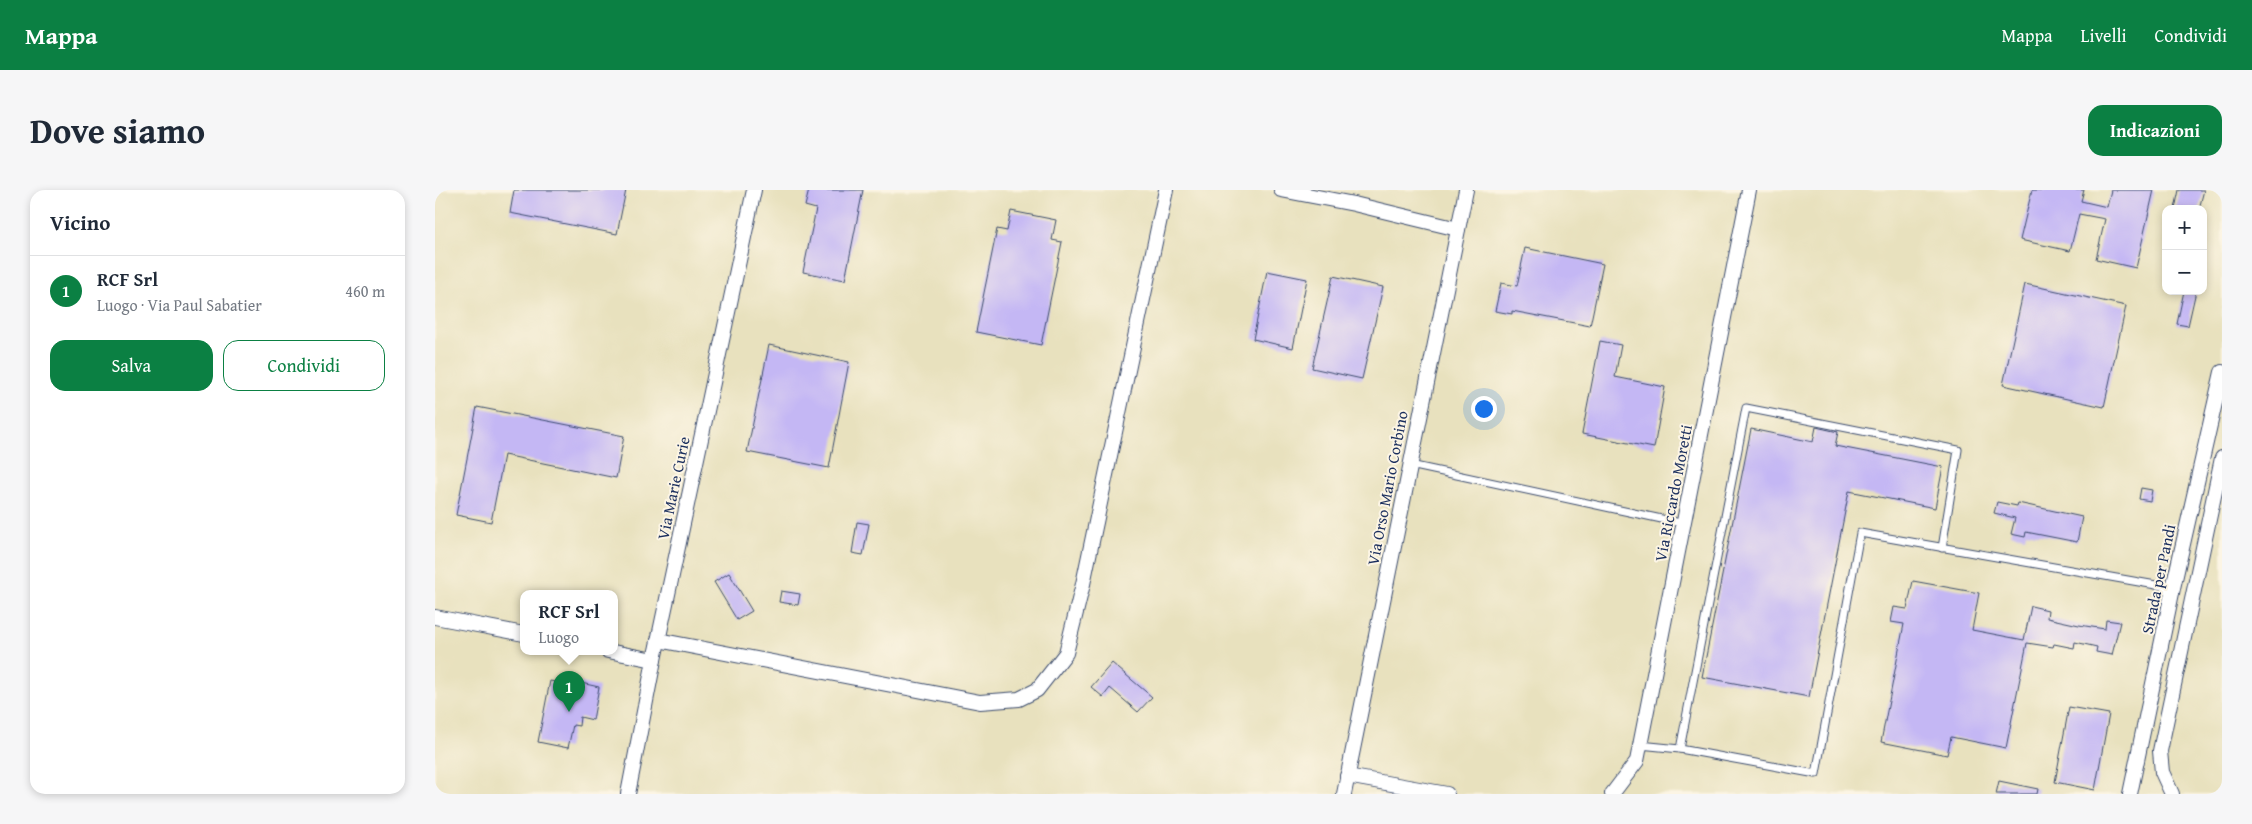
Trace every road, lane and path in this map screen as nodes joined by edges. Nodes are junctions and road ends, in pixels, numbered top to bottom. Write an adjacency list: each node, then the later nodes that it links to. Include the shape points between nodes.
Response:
1 (754, 190): 15 (street, Via Marie Curie)
2 (1167, 190): 15 (street, via 1066,653 1037,690 1019,699 980,702)
3 (1281, 190): 6 (street)
4 (1466, 190): 6 (street, Via Orso Mario Corbino)
5 (1749, 190): 10 (street, Via Riccardo Moretti)
6 (1458, 229): 9 (street, Via Orso Mario Corbino)
7 (2222, 372): 12 (street, Strada per Pandi)
8 (2222, 458): 26 (street, via 2160,751 2162,772)
9 (1410, 465): 10 (lane); 20 (street, Via Orso Mario Corbino)
10 (1685, 524): 18 (street, Via Riccardo Moretti)
11 (1942, 548): 12 (lane); 19 (lane, via 1860,534 1816,774); 19 (lane, via 1958,450 1746,408)
12 (2173, 588): 25 (street, Strada per Pandi)
13 (435, 616): 14 (street)
14 (520, 633)
15 (659, 640): 17 (street, Via Marie Curie)
16 (618, 653): 17 (street)
17 (654, 660): 21 (street, Via Marie Curie)
18 (1640, 745): 19 (lane); 24 (street, Via Riccardo Moretti, via 1637,761)
19 (1680, 749)
20 (1347, 776): 22 (street, Via Orso Mario Corbino); 23 (street)
21 (628, 794)
22 (1344, 794)
23 (1447, 794)
24 (1612, 794)
25 (2130, 794)
26 (2172, 794)

